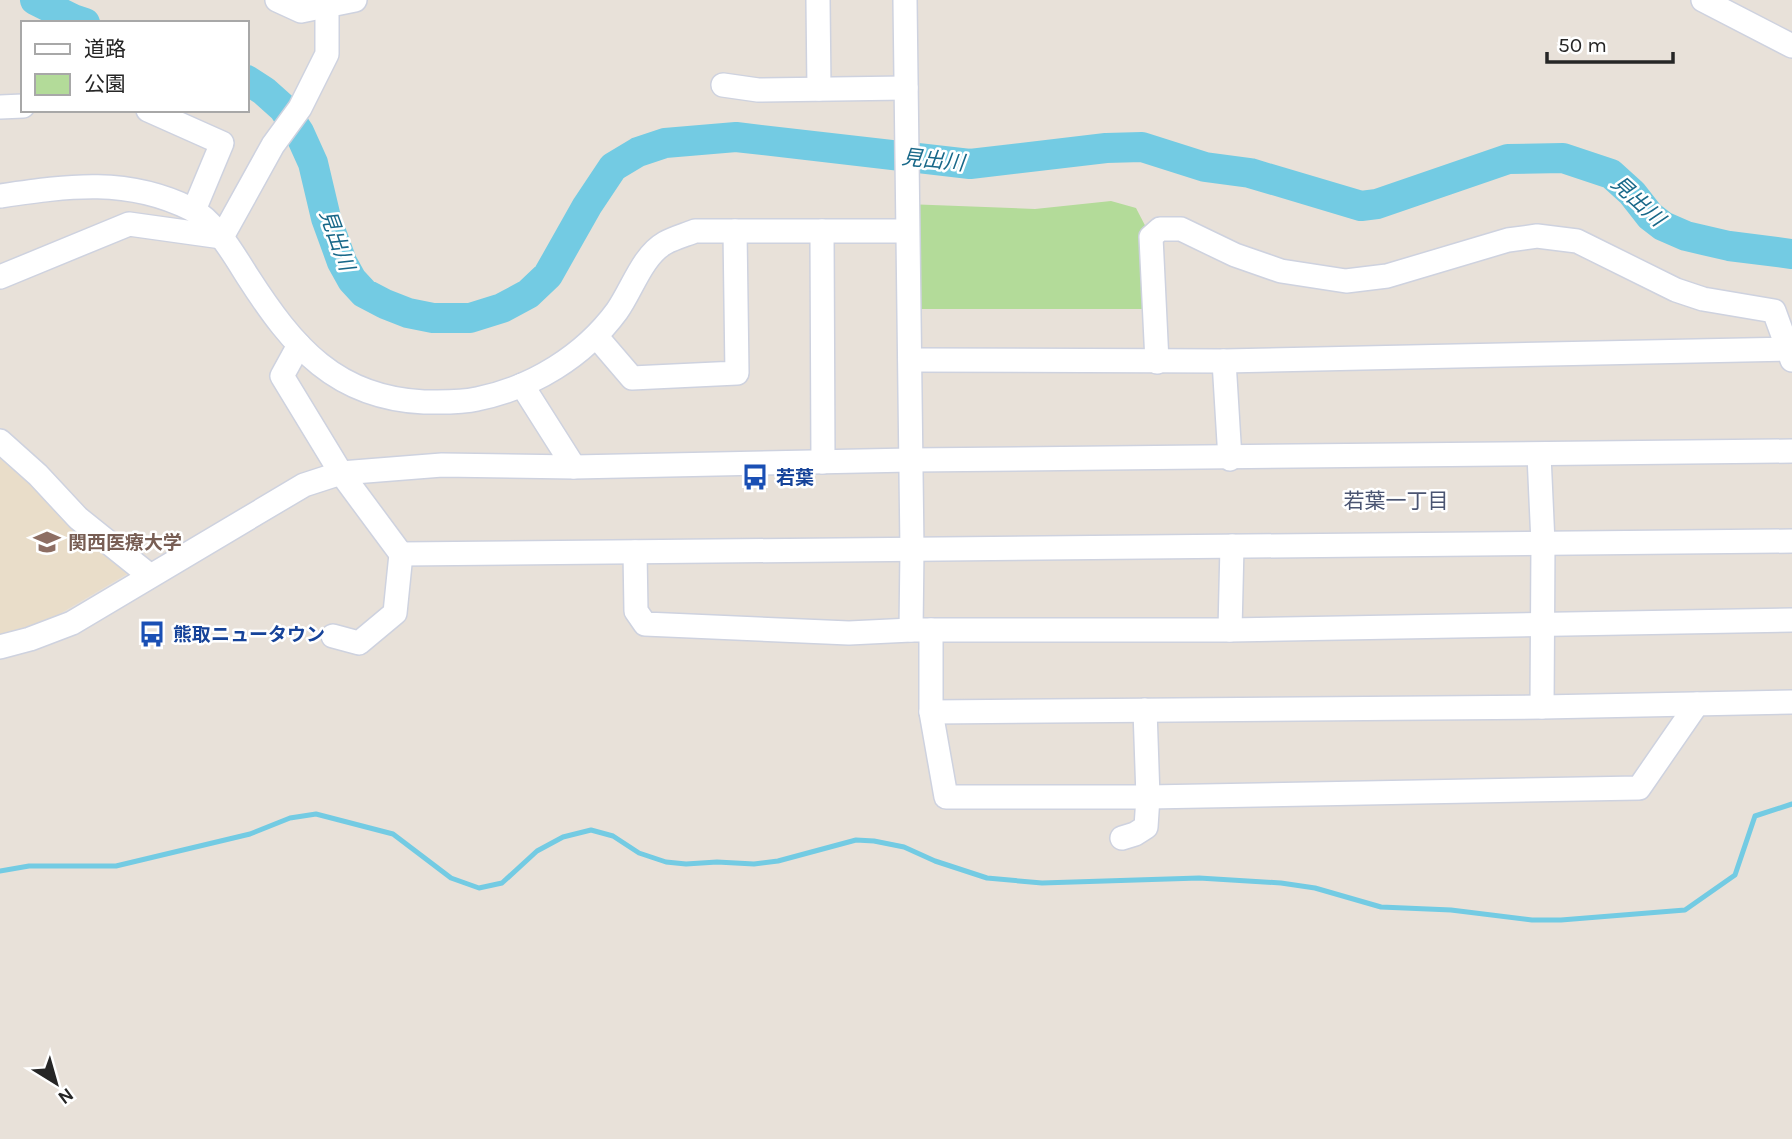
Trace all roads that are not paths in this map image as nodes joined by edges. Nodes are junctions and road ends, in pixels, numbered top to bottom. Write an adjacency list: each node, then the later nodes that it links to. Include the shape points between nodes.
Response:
1 (277, 0): 6 (street, via 301,11)
2 (355, 0): 6 (street)
3 (818, 0): 10 (street)
4 (905, 0): 9 (street)
5 (1703, 0): 7 (street)
6 (327, 7): 19 (street, via 327,54)
7 (1792, 46)
8 (723, 85): 10 (street, via 758,90)
9 (906, 88): 10 (street); 18 (street)
10 (819, 89)
11 (21, 106): 12 (street)
12 (0, 107)
13 (152, 112): 15 (street, via 222,143)
14 (0, 196): 15 (street, via 68,186 139,189)
15 (194, 210): 19 (street)
16 (734, 231): 17 (street); 21 (street, via 695,231 664,243); 21 (street, via 737,373 632,378)
17 (822, 231): 18 (street); 33 (street)
18 (906, 231): 24 (street)
19 (222, 237): 20 (street, via 129,224); 22 (street)
20 (0, 277)
21 (596, 337): 27 (street, via 554,369)
22 (299, 345): 27 (street, via 352,387 398,401 477,399); 35 (street, via 282,376)
23 (1790, 354): 25 (street, via 1774,311 1676,290 1577,241 1537,236 1507,240 1387,276 1346,281 1281,271 1181,229 1160,229 1150,237); 26 (street)
24 (910, 360): 25 (street); 32 (street)
25 (1157, 362): 26 (street)
26 (1224, 362): 31 (street)
27 (522, 385): 34 (street)
28 (0, 441): 42 (street, via 78,518)
29 (1792, 451): 30 (street)
30 (1538, 455): 31 (street); 37 (street)
31 (1230, 458): 32 (street)
32 (911, 460): 33 (street); 39 (street)
33 (823, 462): 34 (street)
34 (574, 467): 35 (street, via 442,465)
35 (341, 473): 41 (street); 42 (street, via 304,485)
36 (1792, 541): 37 (street)
37 (1543, 543): 38 (street); 44 (street)
38 (1231, 546): 39 (street); 46 (street)
39 (912, 550): 40 (street); 45 (street)
40 (635, 552): 41 (street); 45 (street, via 636,611 645,624 849,633)
41 (401, 554): 47 (street, via 396,613 359,643)
42 (149, 576): 48 (street, via 72,623)
43 (1792, 620): 44 (street)
44 (1543, 624): 46 (street); 51 (street)
45 (921, 630): 46 (street); 53 (street)
46 (1230, 630)
47 (333, 636)
48 (0, 647)
49 (1792, 702): 50 (street)
50 (1697, 704): 51 (street); 54 (street, via 1639,788)
51 (1542, 707): 52 (street)
52 (1145, 710): 53 (street); 54 (street)
53 (930, 712): 54 (street, via 946,797)
54 (1148, 797): 55 (street, via 1146,827)
55 (1122, 838)

